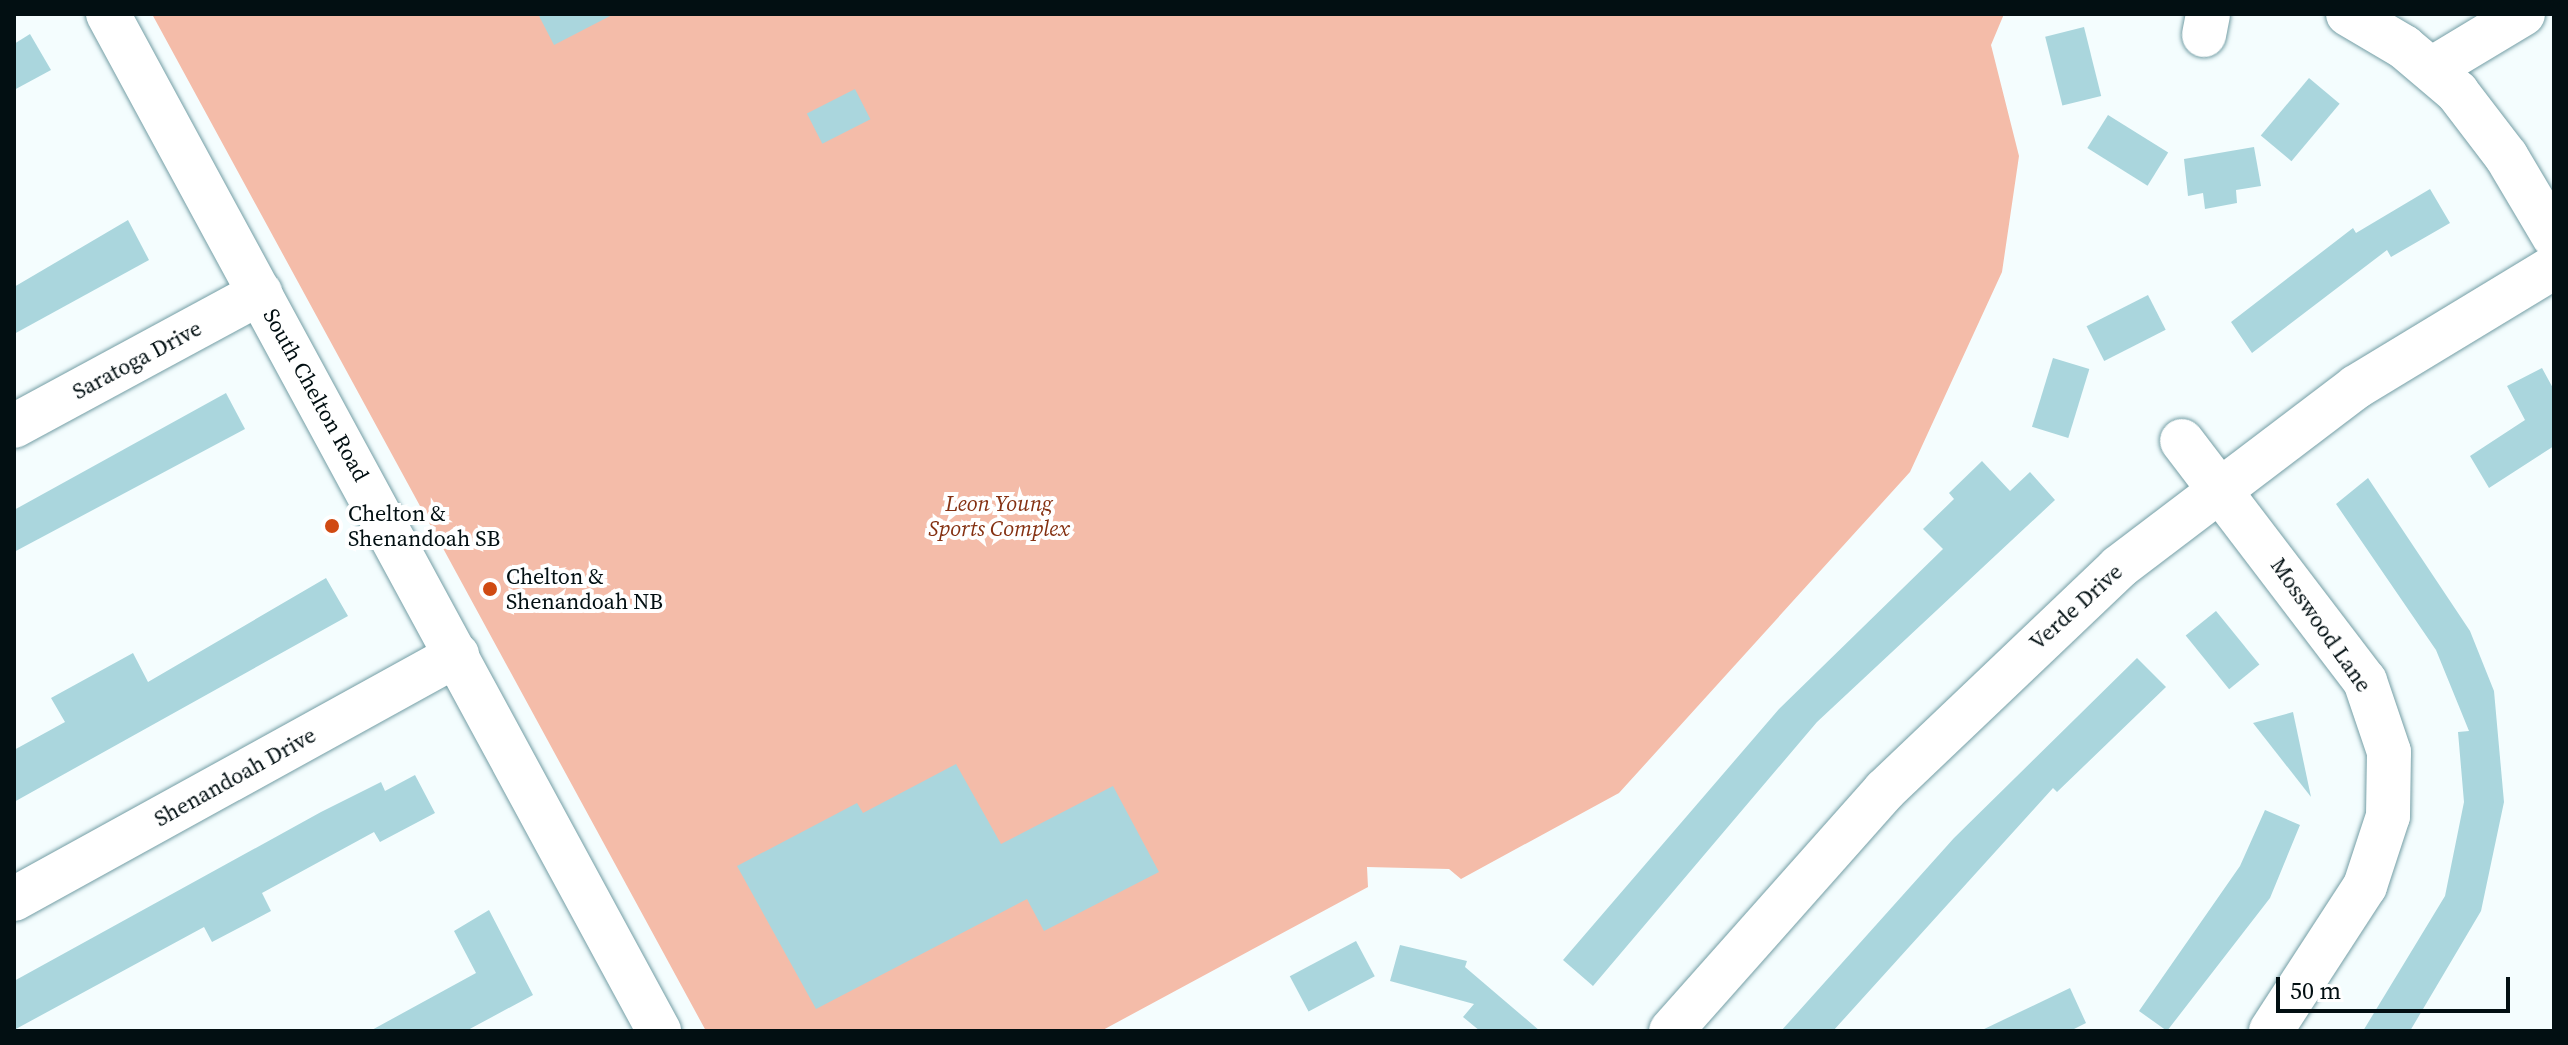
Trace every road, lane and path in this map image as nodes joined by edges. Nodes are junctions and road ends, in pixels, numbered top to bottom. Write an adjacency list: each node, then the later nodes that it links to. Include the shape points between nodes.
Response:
1 (108, 14): 7 (street, South Chelton Road)
2 (2348, 14): 4 (street)
3 (2523, 14): 4 (street)
4 (2433, 68): 5 (street, via 2506,156)
5 (2554, 237)
6 (2554, 267): 10 (street, Verde Drive, via 2356,387)
7 (260, 293): 8 (street, Saratoga Drive); 11 (street, South Chelton Road)
8 (14, 426)
9 (2182, 441): 10 (street, Mosswood Lane)
10 (2220, 487): 14 (street, Verde Drive, via 2119,567 1936,737); 15 (street, Mosswood Lane, via 2365,681 2389,752 2388,816 2365,886)
11 (457, 655): 12 (street, Shenandoah Drive); 13 (street, South Chelton Road)
12 (14, 899)
13 (650, 1028)
14 (1671, 1031)
15 (2271, 1031)

